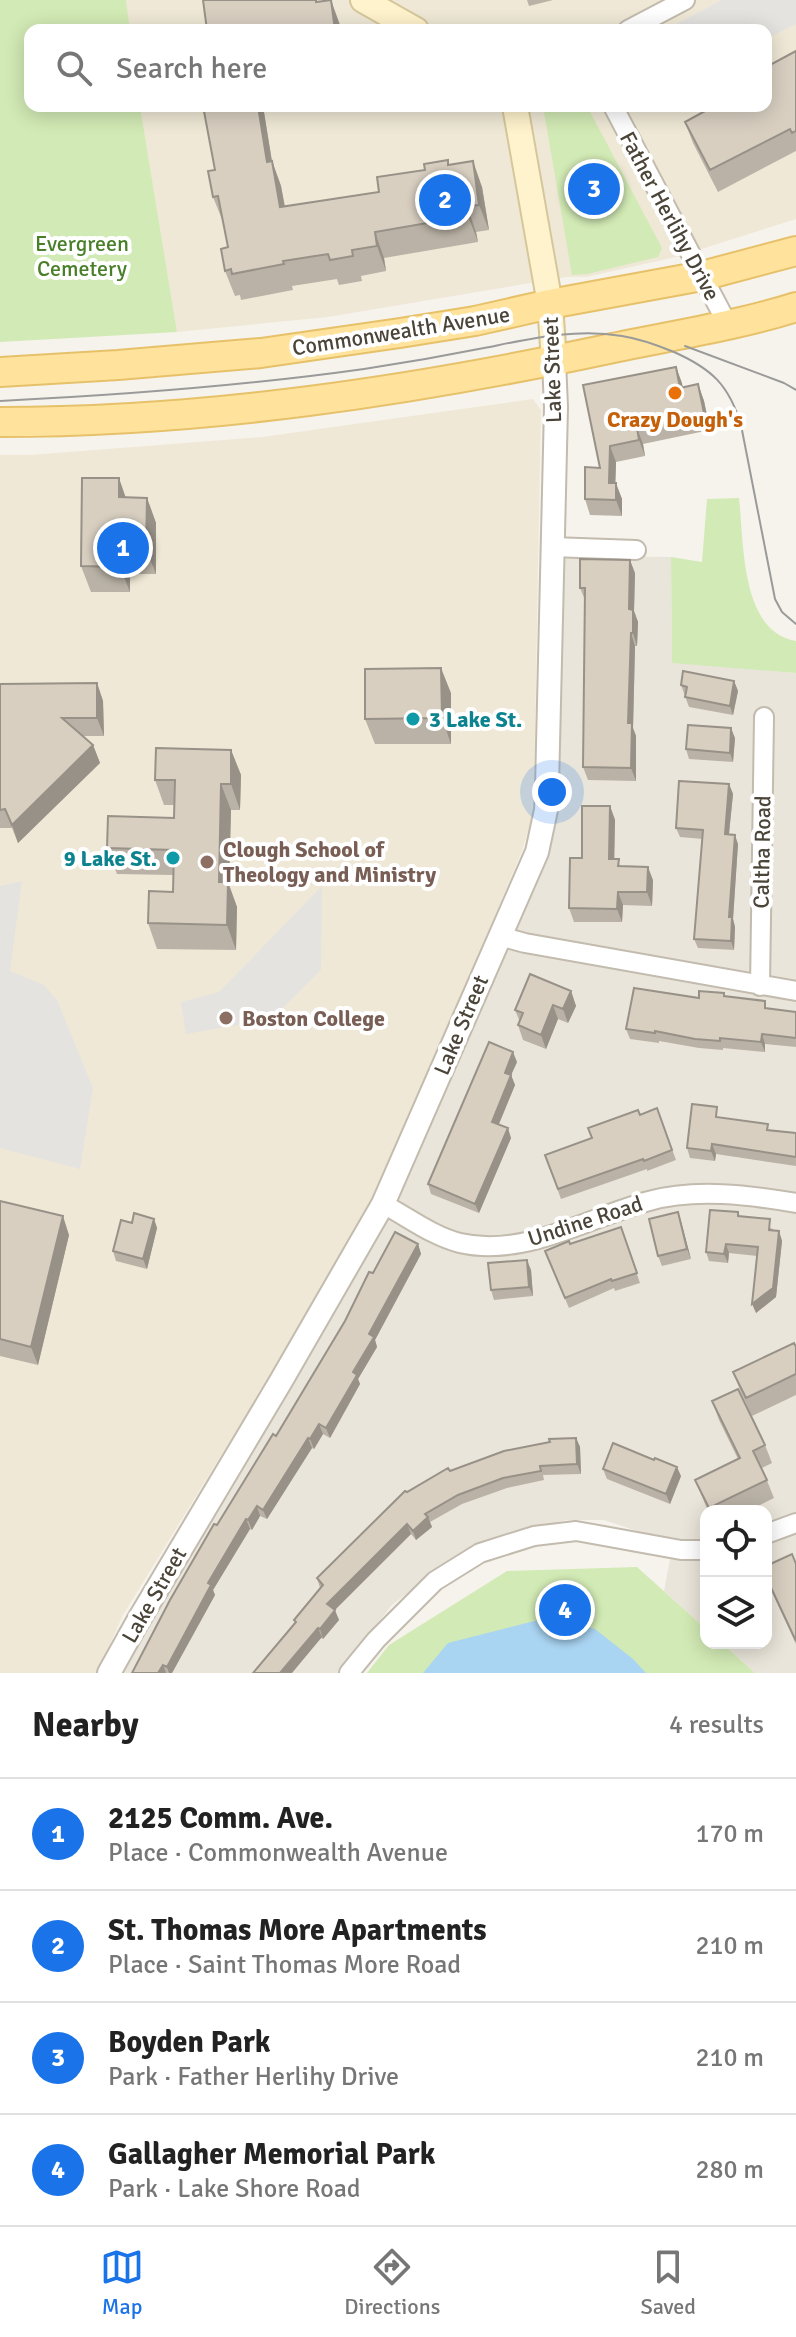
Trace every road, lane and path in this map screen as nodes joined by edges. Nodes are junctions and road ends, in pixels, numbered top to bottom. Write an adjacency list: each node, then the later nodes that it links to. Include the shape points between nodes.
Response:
1 (363, 0): 3 (main road)
2 (685, 0): 4 (street)
3 (405, 24)
4 (639, 24)
5 (516, 112): 9 (main road, Lake Street)
6 (616, 112): 8 (street, Father Herlihy Drive)
7 (796, 251): 8 (main road, Commonwealth Avenue)
8 (702, 276): 9 (main road, Commonwealth Avenue); 11 (street, Father Herlihy Drive)
9 (550, 304): 12 (main road, Lake Street); 13 (main road, Commonwealth Avenue, via 460,324 261,353)
10 (791, 309): 11 (main road)
11 (728, 325): 12 (main road)
12 (554, 361): 14 (main road, via 222,412); 15 (street, Lake Street)
13 (0, 372)
14 (0, 422)
15 (552, 547): 16 (street); 18 (street, Lake Street, via 546,810 537,852)
16 (636, 550)
17 (764, 717): 19 (street, Caltha Road)
18 (499, 936): 19 (street); 22 (street, Lake Street)
19 (760, 986): 20 (street)
20 (796, 991)
21 (796, 1203): 22 (street, Undine Road, via 685,1195 651,1200 523,1242 482,1246 439,1236)
22 (383, 1204): 26 (street, Lake Street)
23 (796, 1523): 24 (street)
24 (772, 1532)
25 (700, 1550): 27 (street, via 576,1531 534,1536 480,1553 435,1581)
26 (109, 1673)
27 (349, 1673)

